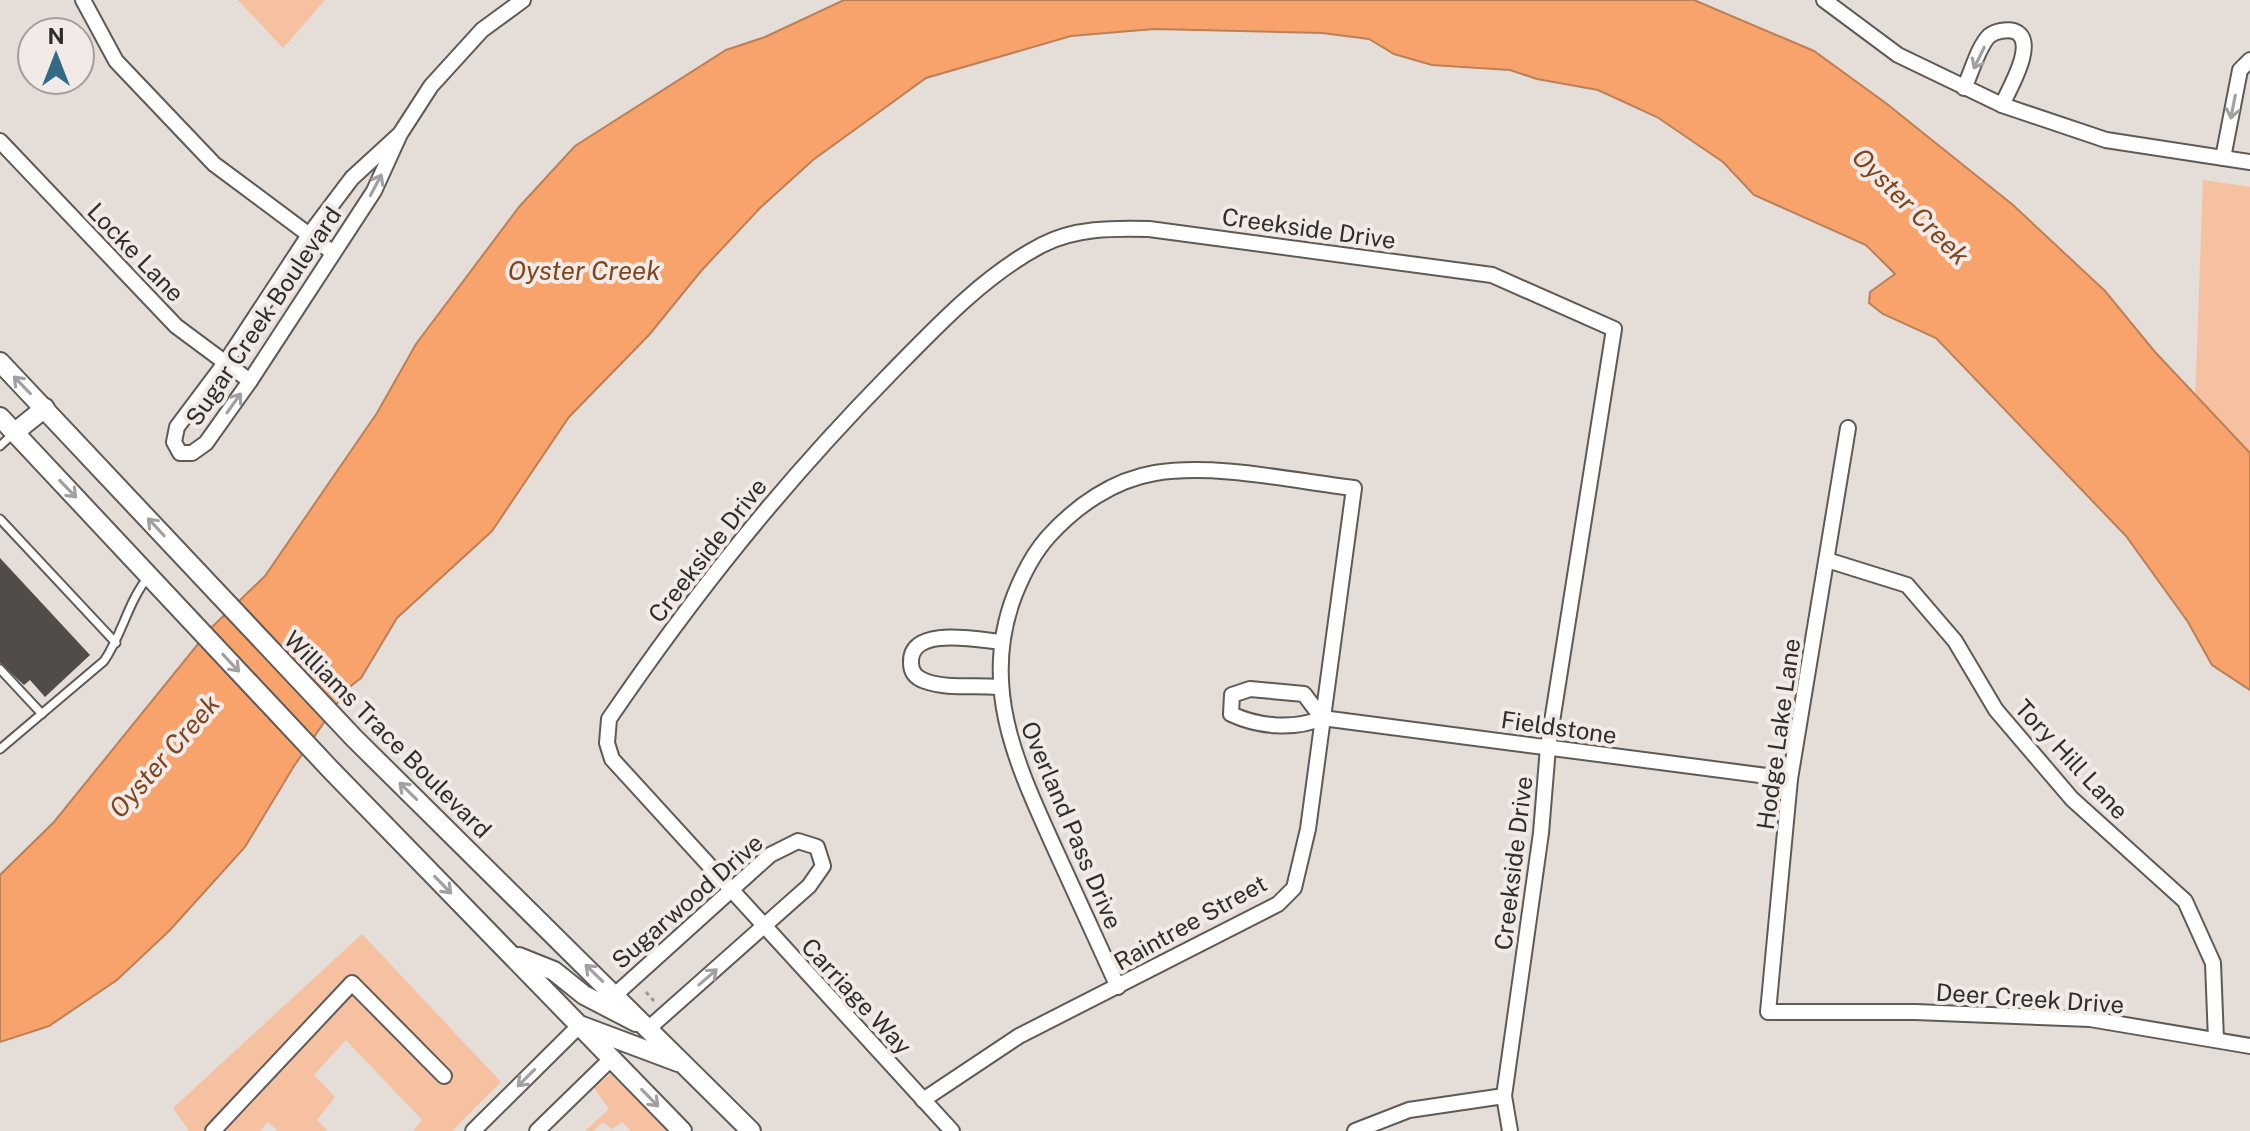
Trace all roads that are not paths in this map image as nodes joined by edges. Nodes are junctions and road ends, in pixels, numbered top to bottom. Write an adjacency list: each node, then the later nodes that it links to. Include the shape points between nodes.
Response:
1 (83, 0): 11 (street, via 116,61 203,152)
2 (523, 0): 7 (street, Sugar Creek Boulevard, via 482,30 431,86)
3 (1824, 0): 5 (street, via 1898,55)
4 (2250, 60): 9 (street, one-way to 9, via 2240,70)
5 (1964, 88): 6 (street); 6 (street, one-way to 5, via 2025,53 2017,32 1989,36)
6 (2002, 105): 9 (street, via 2106,140)
7 (400, 134): 11 (street, Sugar Creek Boulevard, via 352,178); 12 (street, Sugar Creek Boulevard, one-way to 7, via 374,191)
8 (0, 141): 14 (street, Locke Lane, via 176,326)
9 (2223, 158): 10 (street)
10 (2250, 162)
11 (309, 235): 12 (street); 14 (street, Sugar Creek Boulevard)
12 (332, 252): 15 (street, Sugar Creek Boulevard)
13 (0, 362): 16 (main road, Williams Trace Boulevard, one-way to 13)
14 (225, 363): 15 (street, Locke Lane); 15 (street, Sugar Creek Boulevard, one-way to 15, via 177,427 174,442 180,453 192,453 206,443)
15 (250, 381)
16 (45, 408): 19 (main road); 38 (main road, Williams Trace Boulevard, one-way to 16, via 354,738)
17 (0, 417): 19 (main road)
18 (1848, 428): 23 (street, Hodge Lake Lane)
19 (15, 432): 20 (lane); 24 (main road, one-way to 24)
20 (0, 446)
21 (1354, 488): 25 (street, Overland Pass Drive, via 1191,469 1153,473 1118,486 1067,516 1039,547 1010,607); 30 (street, Raintree Street)
22 (0, 519): 26 (lane)
23 (1827, 560): 33 (street, Hodge Lake Lane); 42 (street, Tory Hill Lane, via 1907,585 1955,641 1996,710 2072,799 2185,901 2213,963)
24 (150, 574): 26 (lane, via 134,593); 36 (main road, one-way to 36)
25 (1001, 642): 28 (street, Overland Pass Drive); 28 (street, via 934,637 919,644 910,667 927,682)
26 (116, 643): 29 (lane, via 104,661)
27 (0, 669): 29 (lane)
28 (998, 687): 37 (street, Overland Pass Drive, via 1019,769)
29 (42, 714): 32 (lane)
30 (1322, 718): 30 (street, Fieldstone, via 1304,694 1250,689 1232,695 1229,707 1231,714 1246,721 1302,727); 31 (street, Fieldstone); 37 (street, Raintree Street, via 1308,829 1294,888 1278,904)
31 (1548, 747): 33 (street, Fieldstone); 34 (street, Creekside Drive, via 1614,329 1492,275 1149,229 1072,234 1043,244 1006,268 923,339 824,441 749,526 609,719 612,759); 47 (street, Creekside Drive)
32 (0, 749)
33 (1790, 779): 39 (street, Hodge Lake Lane, via 1768,1012)
34 (729, 891): 35 (street, Carriage Way); 35 (street, Sugarwood Drive, via 788,843 817,847 823,866 818,875); 38 (street, Sugarwood Drive)
35 (764, 928): 41 (street, Sugarwood Drive, one-way to 35); 48 (street, Carriage Way)
36 (512, 955): 40 (main road); 41 (main road, via 554,971 584,995)
37 (1118, 987): 48 (street, Raintree Street, via 1019,1036)
38 (616, 994): 41 (main road, Williams Trace Boulevard)
39 (1805, 1012): 42 (street, Deer Creek Drive, via 2090,1019)
40 (580, 1025): 44 (main road); 45 (main road); 50 (street, one-way to 50)
41 (649, 1028): 45 (main road, Williams Trace Boulevard)
42 (2216, 1040): 43 (street, Deer Creek Drive)
43 (2250, 1046)
44 (612, 1058): 51 (street); 52 (main road, one-way to 52)
45 (687, 1066): 53 (main road, Williams Trace Boulevard)
46 (444, 1076): 49 (street, via 352,983)
47 (1504, 1096): 55 (street, via 1409,1110); 56 (street, Creekside Drive)
48 (923, 1100): 54 (street, Carriage Way)
49 (213, 1131)
50 (473, 1131)
51 (537, 1131)
52 (682, 1131)
53 (751, 1131)
54 (952, 1131)
55 (1355, 1131)
56 (1510, 1131)

